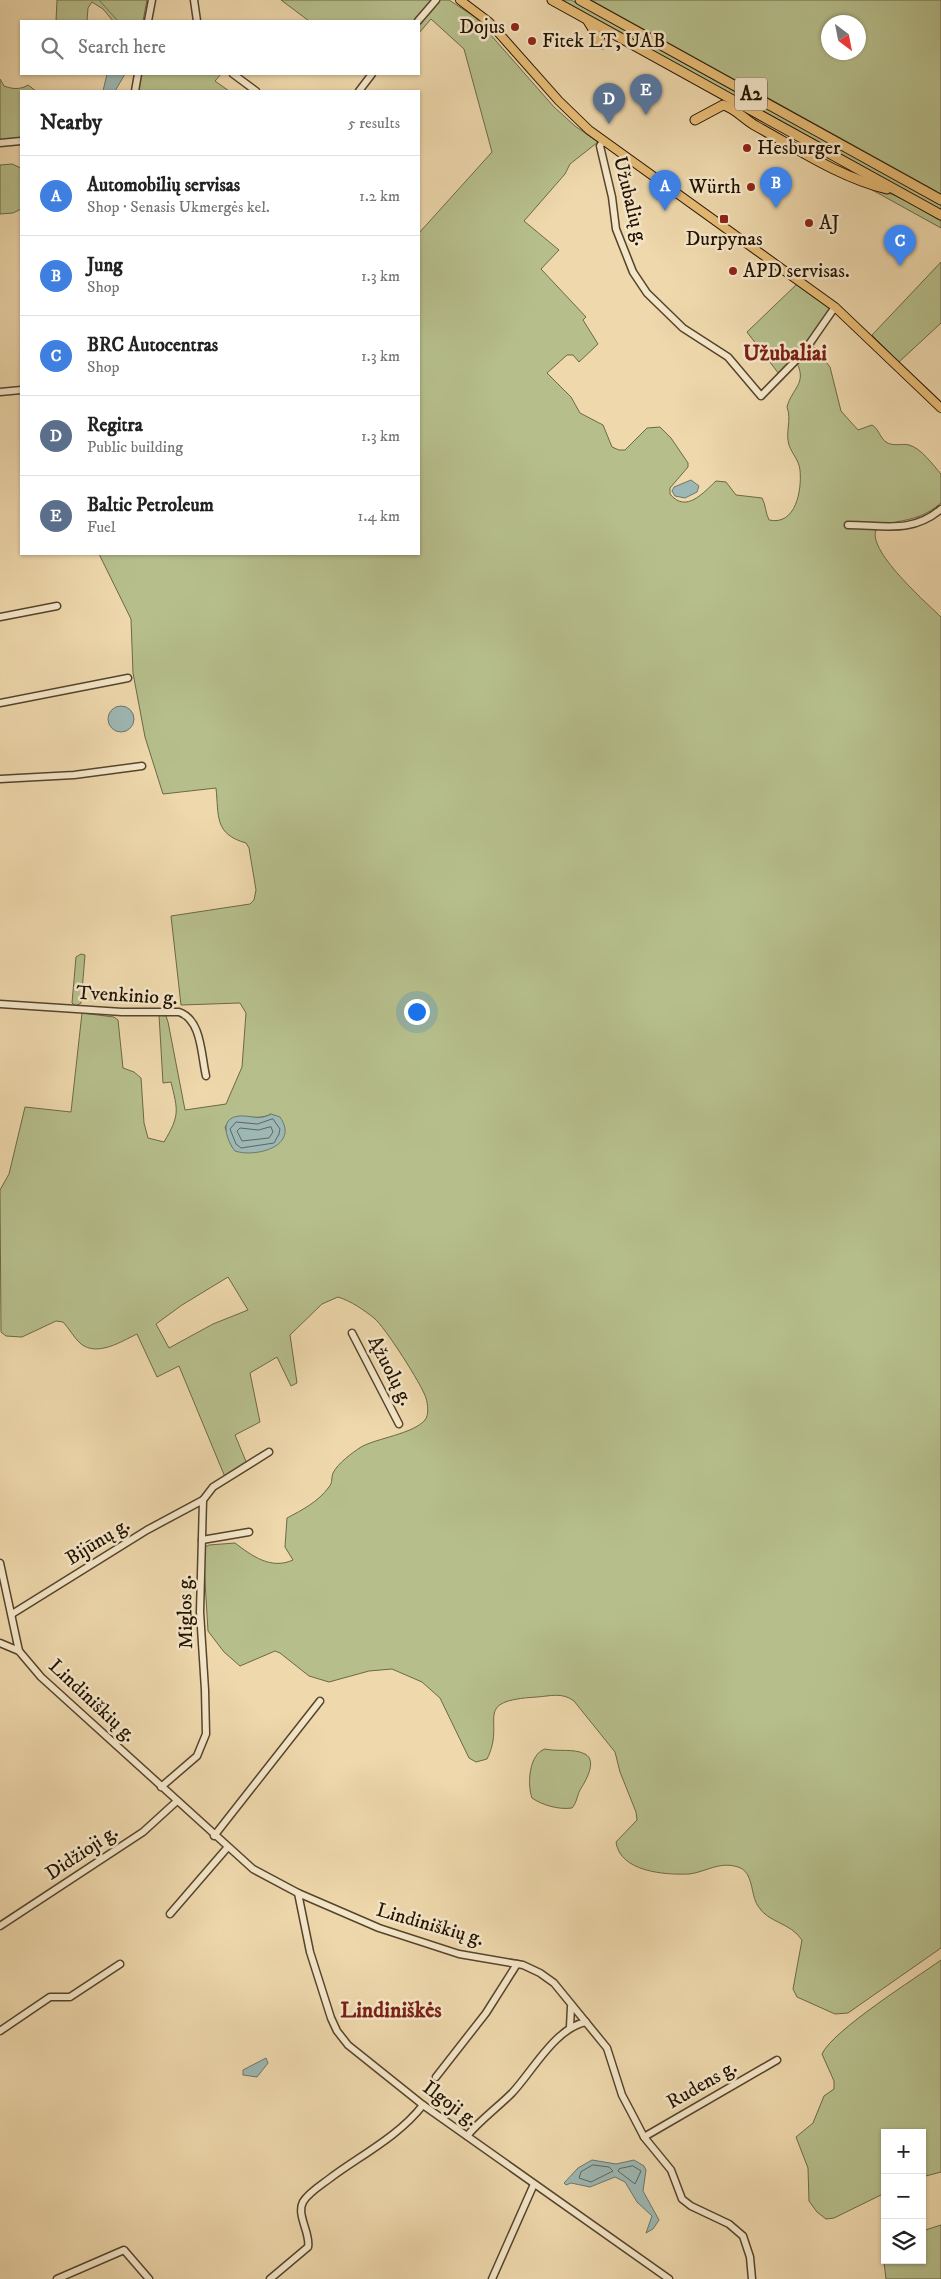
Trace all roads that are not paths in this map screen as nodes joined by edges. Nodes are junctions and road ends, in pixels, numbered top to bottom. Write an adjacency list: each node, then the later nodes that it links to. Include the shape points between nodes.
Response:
1 (152, 0): 8 (street)
2 (194, 0): 9 (street)
3 (436, 0): 10 (street)
4 (460, 0): 19 (main road, via 489,22 570,113)
5 (552, 0): 7 (highway, A2)
6 (580, 0): 22 (highway, A2)
7 (587, 18): 11 (highway); 23 (highway, A2)
8 (148, 20)
9 (197, 20)
10 (419, 20)
11 (602, 44)
12 (138, 75): 15 (street)
13 (233, 75): 16 (street)
14 (371, 75): 17 (street)
15 (135, 90)
16 (255, 90)
17 (359, 90)
18 (695, 120): 23 (highway, via 723,105 728,106 751,123 848,177)
19 (603, 141): 25 (main road); 25 (street, Užubalių g., via 600,146 616,229 633,272 647,293 683,328 728,357 761,396 804,353)
20 (20, 142): 21 (street)
21 (0, 143)
22 (941, 200)
23 (916, 202): 24 (highway, A2)
24 (941, 215)
25 (835, 307): 28 (main road)
26 (20, 390): 27 (street)
27 (0, 392)
28 (941, 408)
29 (941, 509): 30 (street, via 913,526)
30 (848, 525)
31 (57, 606): 32 (street)
32 (0, 618)
33 (128, 678): 34 (street)
34 (0, 703)
35 (142, 766): 36 (street, via 74,775)
36 (0, 779)
37 (0, 1004): 38 (street, Tvenkinio g., via 186,1014 195,1024)
38 (206, 1076)
39 (352, 1333): 40 (street, Ąžuolų g.)
40 (399, 1424)
41 (270, 1452): 42 (street, via 213,1487)
42 (203, 1500): 44 (street, Miglos g.); 46 (street, Bijūnų g., via 147,1530)
43 (249, 1532): 44 (street)
44 (202, 1540): 50 (street, Miglos g., via 200,1612 206,1734 197,1756)
45 (0, 1563): 46 (street)
46 (12, 1614): 48 (street)
47 (0, 1643): 48 (street)
48 (19, 1651): 50 (street, Lindiniškių g., via 41,1677)
49 (320, 1701): 52 (street)
50 (161, 1787): 51 (street, Lindiniškių g.)
51 (177, 1801): 52 (street, Lindiniškių g.); 56 (street, Didžioji g., via 142,1832)
52 (214, 1836): 53 (street, Lindiniškių g.)
53 (227, 1848): 54 (street, Lindiniškių g., via 253,1869); 55 (street)
54 (298, 1893): 58 (street, Lindiniškių g., via 379,1928 451,1952); 65 (street, Ilgoji g., via 310,1952 337,2031 348,2045)
55 (170, 1914)
56 (0, 1926)
57 (120, 1964): 62 (street, via 70,1997 50,1997)
58 (518, 1964): 59 (street, Lindiniškių g., via 544,1975); 64 (street)
59 (571, 2005): 60 (street, Lindiniškių g.); 61 (street)
60 (586, 2022): 61 (street); 67 (street, Lindiniškių g., via 607,2048 622,2095)
61 (570, 2027): 66 (street, via 511,2094)
62 (0, 2031)
63 (776, 2060): 67 (street, Rudens g.)
64 (436, 2077)
65 (423, 2105): 66 (street, Ilgoji g.); 71 (street, via 395,2134 314,2190 303,2203 302,2212 310,2241 308,2247)
66 (467, 2136): 68 (street, Ilgoji g.)
67 (644, 2137): 74 (street, Lindiniškių g., via 671,2170 685,2203 729,2224 743,2236 750,2257)
68 (534, 2184): 72 (street); 73 (street, Ilgoji g.)
69 (57, 2279): 70 (street, via 124,2250)
70 (149, 2279)
71 (270, 2279)
72 (492, 2279)
73 (669, 2279)
74 (752, 2279)

